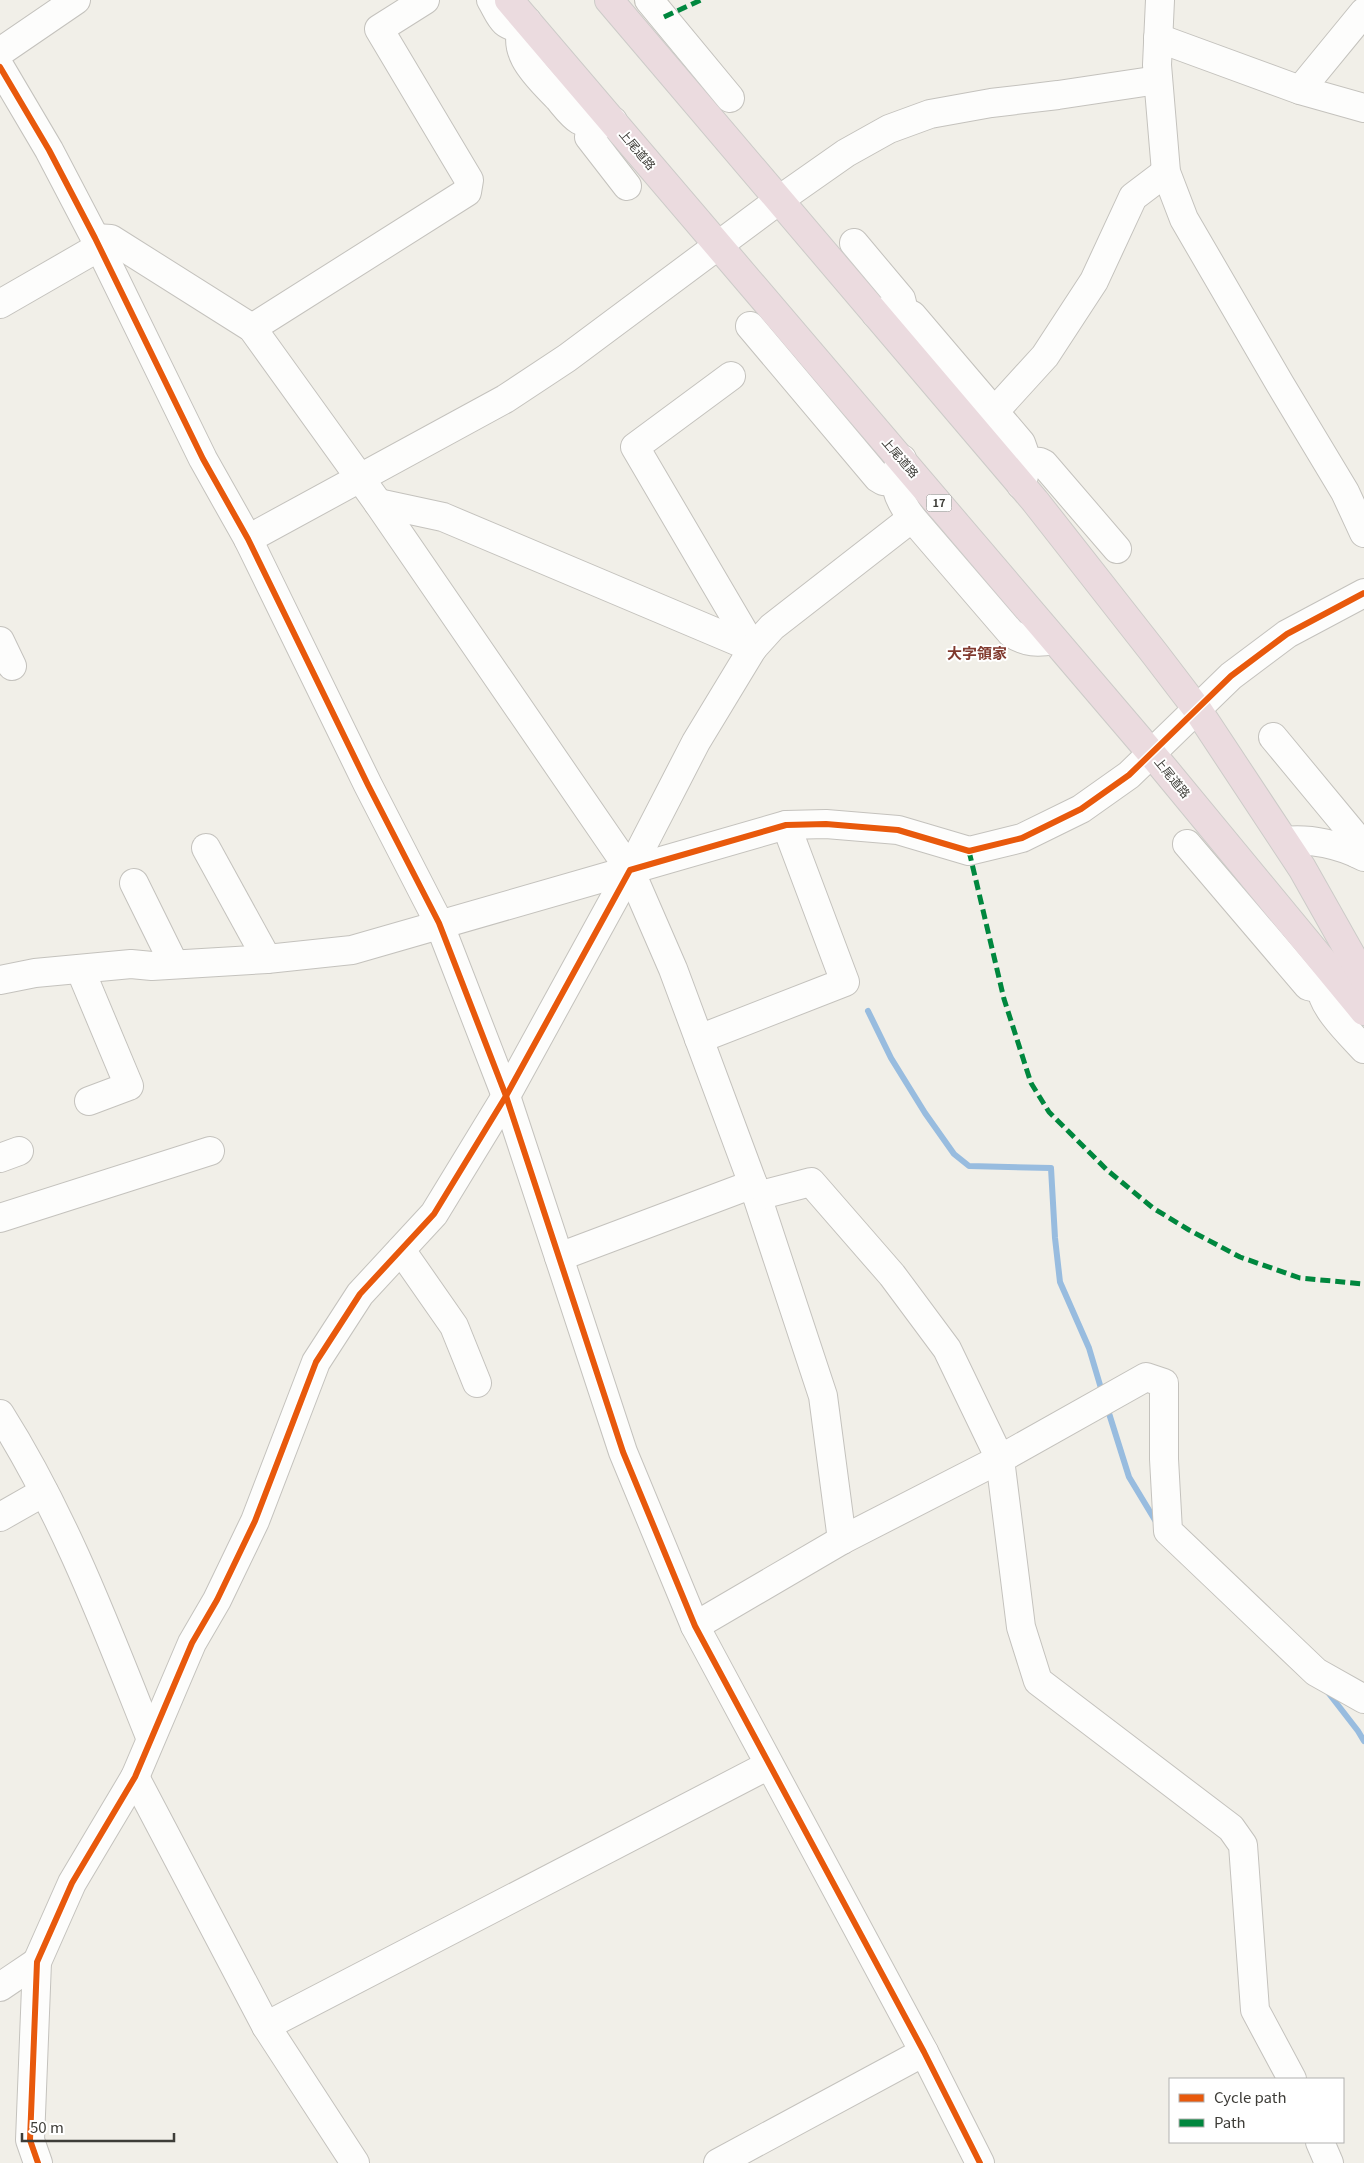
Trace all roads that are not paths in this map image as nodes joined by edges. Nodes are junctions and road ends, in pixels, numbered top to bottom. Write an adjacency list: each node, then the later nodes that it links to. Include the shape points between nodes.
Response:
1 (76, 0): 11 (street)
2 (425, 0): 28 (street, via 379,29 469,180 468,192)
3 (491, 0): 9 (street, via 510,26)
4 (510, 0): 9 (highway, 上尾道路 / 17)
5 (609, 0): 20 (highway)
6 (649, 0): 15 (street)
7 (1160, 0): 10 (street)
8 (1364, 12): 14 (street)
9 (525, 24): 17 (highway, 上尾道路 / 17)
10 (1158, 38): 13 (street); 14 (street)
11 (0, 52)
12 (0, 67): 21 (street, via 49,150)
13 (1158, 80): 18 (street); 20 (street, via 930,114 889,130 846,153)
14 (1300, 90): 16 (street)
15 (730, 98)
16 (1364, 108)
17 (603, 122): 19 (street, via 589,138); 23 (highway, 上尾道路 / 17)
18 (1166, 172): 30 (street, via 1133,197 1094,281 1045,356); 34 (street, via 1184,219 1275,376)
19 (627, 186)
20 (779, 200): 23 (street); 26 (highway)
21 (97, 243): 24 (street); 28 (street, via 111,239); 38 (street, via 203,459)
22 (854, 243): 25 (street, via 901,300)
23 (719, 246): 31 (highway, 上尾道路 / 17); 33 (street, via 513,394)
24 (0, 304)
25 (904, 311): 26 (street, via 888,310); 30 (street, via 912,315 934,339)
26 (876, 314): 32 (highway)
27 (750, 326): 31 (street, via 878,478 883,481)
28 (252, 328): 33 (street)
29 (731, 376): 43 (street, via 635,447)
30 (994, 412): 32 (street, via 1020,442)
31 (898, 471): 36 (street, via 900,502); 41 (highway, 上尾道路 / 17)
32 (1024, 473): 39 (street, via 1044,464); 45 (highway)
33 (360, 479): 35 (street); 38 (street)
34 (1355, 487): 37 (street)
35 (378, 502): 43 (street, via 443,517); 53 (street)
36 (912, 518): 41 (street, via 1012,633 1030,642); 43 (street, via 772,627)
37 (1364, 533)
38 (248, 539): 55 (street)
39 (1117, 549)
40 (1364, 593): 45 (street, via 1287,634 1231,676)
41 (1054, 640): 47 (highway, 上尾道路 / 17)
42 (0, 641): 44 (street)
43 (753, 648): 53 (street, via 696,742)
44 (12, 666)
45 (1197, 709): 47 (street); 49 (highway)
46 (1273, 737): 52 (street, via 1355,836)
47 (1152, 754): 48 (street, via 1129,775 1081,809 1022,838 969,851 898,830 826,824); 61 (highway, 上尾道路 / 17)
48 (786, 825): 53 (street); 63 (street, via 845,982)
49 (1285, 841): 52 (street, via 1307,840); 59 (highway)
50 (1187, 844): 61 (street, via 1308,986)
51 (206, 848): 56 (street)
52 (1360, 855)
53 (630, 870): 55 (street); 63 (street); 65 (street)
54 (134, 883): 57 (street)
55 (440, 923): 56 (street, via 352,950); 65 (street)
56 (267, 959): 57 (street)
57 (174, 964): 58 (street)
58 (80, 969): 60 (street); 66 (street, via 129,1086)
59 (1364, 978)
60 (0, 980)
61 (1326, 981): 62 (highway, 上尾道路 / 17); 64 (street, via 1323,998 1328,1008)
62 (1364, 1011)
63 (699, 1039): 68 (street)
64 (1364, 1049)
65 (506, 1096): 70 (street, via 434,1214); 71 (street)
66 (89, 1101)
67 (210, 1151): 69 (street)
68 (755, 1190): 71 (street); 74 (street, via 812,1182 892,1276 947,1349); 77 (street, via 823,1396)
69 (0, 1218)
70 (401, 1250): 72 (street, via 454,1326); 80 (street, via 360,1294 316,1362 255,1521 192,1643)
71 (560, 1257): 78 (street, via 622,1452)
72 (477, 1382)
73 (0, 1414): 75 (street)
74 (1000, 1459): 77 (street); 79 (street, via 1146,1377 1164,1383 1168,1531 1316,1672); 87 (street, via 1021,1627 1038,1681 1232,1828 1243,1845 1255,2010)
75 (44, 1492): 76 (street); 80 (street, via 68,1540)
76 (0, 1517)
77 (842, 1540): 78 (street)
78 (695, 1626): 81 (street)
79 (1364, 1699)
80 (150, 1738): 82 (street)
81 (769, 1764): 85 (street); 86 (street)
82 (134, 1777): 83 (street, via 72,1883); 85 (street)
83 (36, 1962): 84 (street); 89 (street, via 30,2140)
84 (0, 1987)
85 (266, 2026): 90 (street)
86 (924, 2052): 91 (street); 92 (street)
87 (1291, 2078)
88 (1320, 2143): 93 (street)
89 (38, 2163)
90 (355, 2163)
91 (718, 2163)
92 (980, 2163)
93 (1329, 2163)

